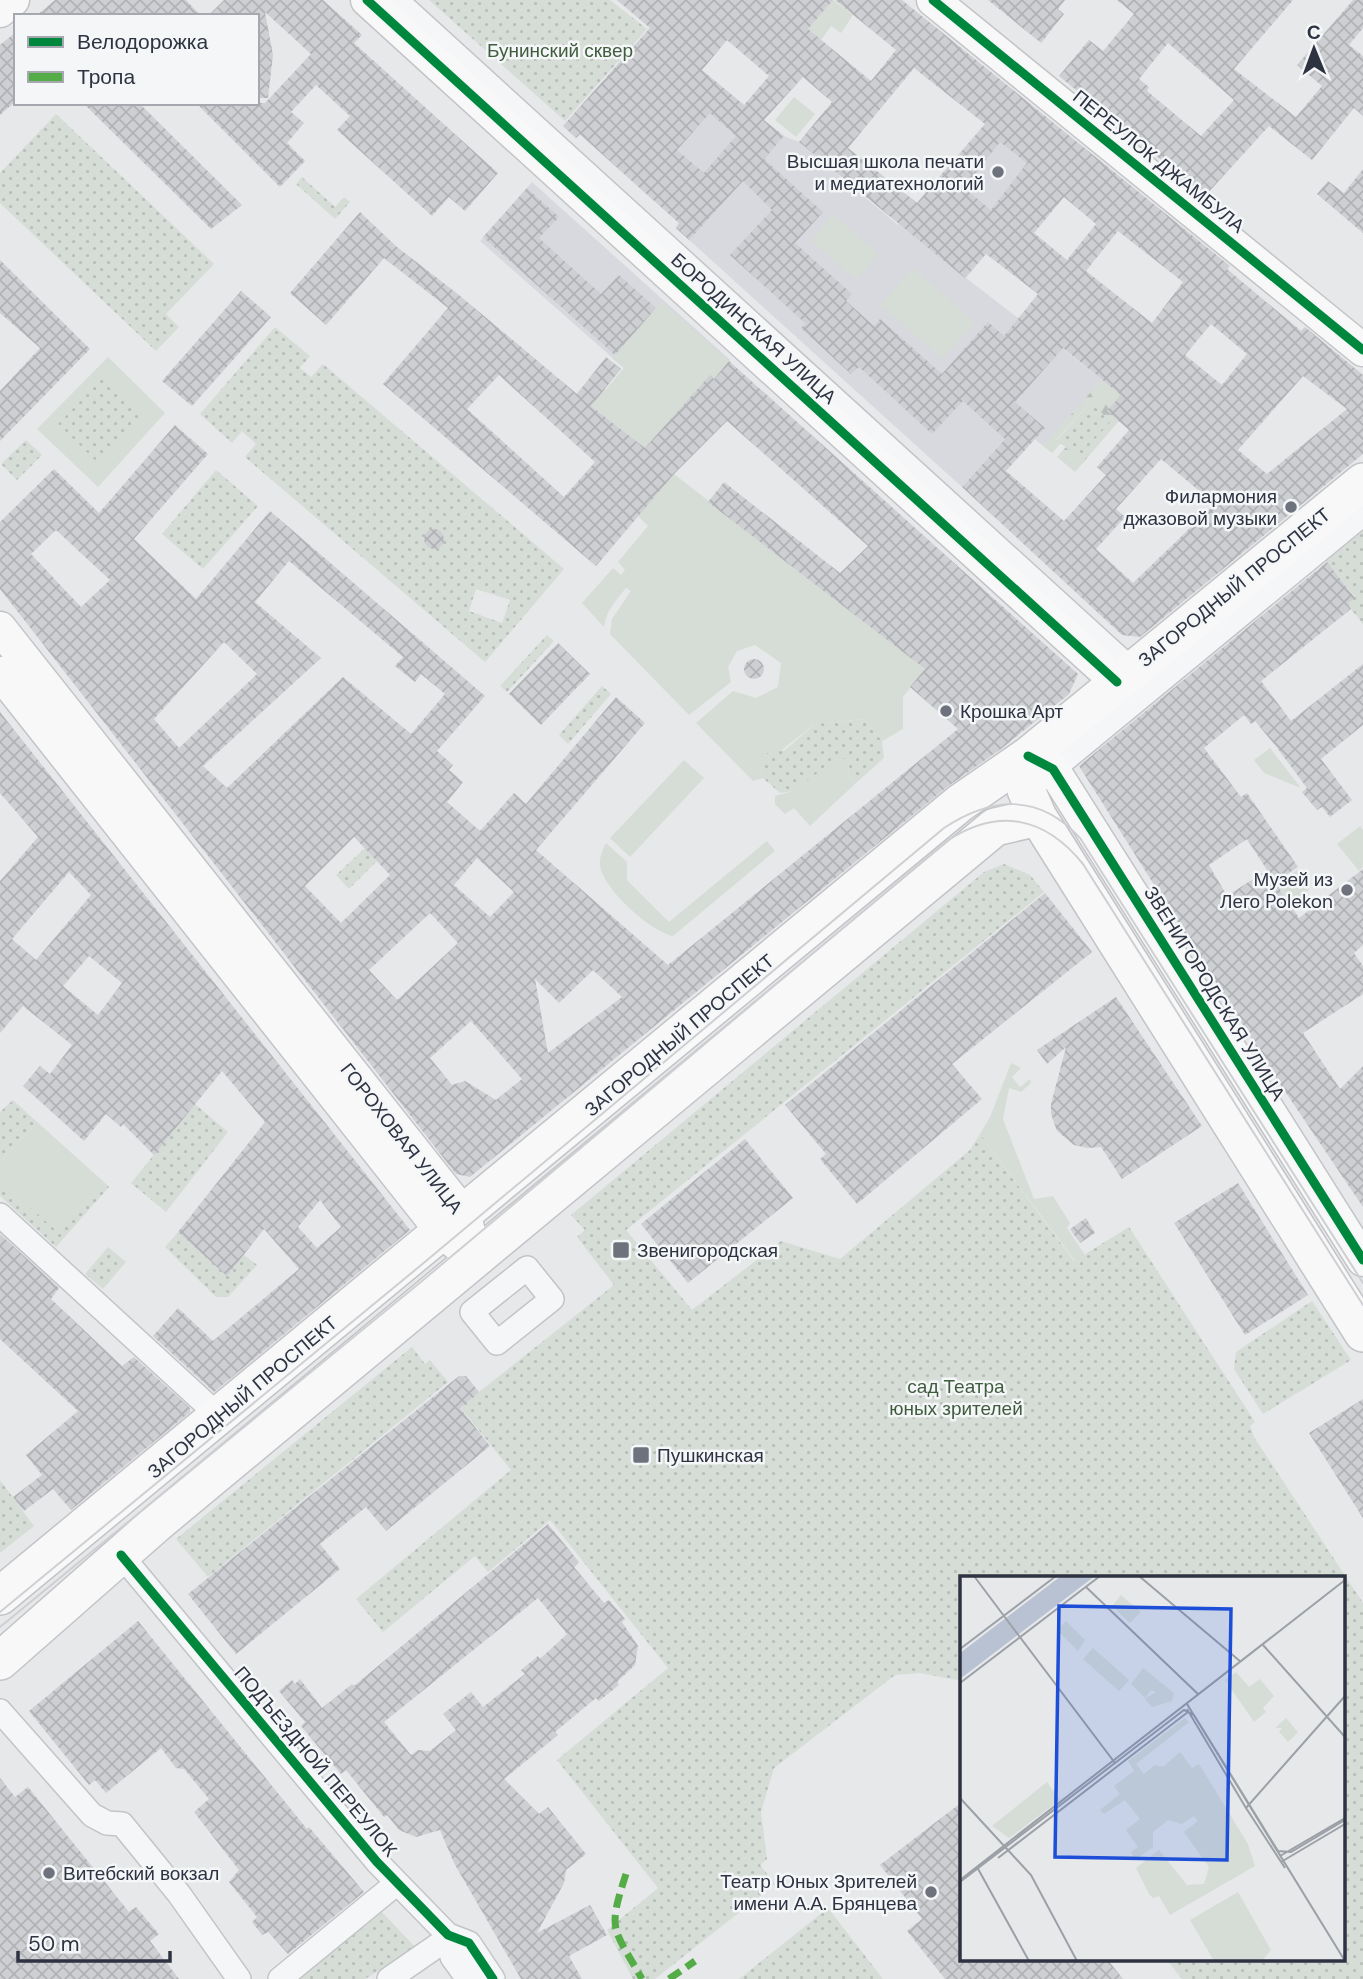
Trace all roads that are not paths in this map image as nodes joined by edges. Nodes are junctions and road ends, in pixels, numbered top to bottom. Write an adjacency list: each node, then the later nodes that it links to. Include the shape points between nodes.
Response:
1 (13, 0): 5 (street)
2 (367, 0): 11 (street, БОРОДИНСКАЯ УЛИЦА)
3 (396, 0): 11 (street, БОРОДИНСКАЯ УЛИЦА)
4 (933, 0): 6 (street, ПЕРЕУЛОК ДЖАМБУЛА)
5 (0, 10)
6 (1363, 350)
7 (1363, 482): 11 (main road, ЗАГОРОДНЫЙ ПРОСПЕКТ)
8 (1363, 514): 12 (street, ЗАГОРОДНЫЙ ПРОСПЕКТ)
9 (0, 628): 14 (street, ГОРОХОВАЯ УЛИЦА)
10 (0, 673): 14 (street, ГОРОХОВАЯ УЛИЦА)
11 (1125, 676): 12 (main road, ЗАГОРОДНЫЙ ПРОСПЕКТ)
12 (1036, 783): 14 (main road, ЗАГОРОДНЫЙ ПРОСПЕКТ, via 960,803); 15 (main road, ЗАГОРОДНЫЙ ПРОСПЕКТ, via 995,827); 16 (street, ЗВЕНИГОРОДСКАЯ УЛИЦА); 18 (main road)
13 (0, 1215): 19 (street)
14 (453, 1223): 15 (street, ГОРОХОВАЯ УЛИЦА); 19 (main road, ЗАГОРОДНЫЙ ПРОСПЕКТ)
15 (477, 1259): 17 (street); 20 (main road, ЗАГОРОДНЫЙ ПРОСПЕКТ)
16 (1363, 1260)
17 (501, 1289)
18 (1363, 1333)
19 (219, 1416): 21 (main road, ЗАГОРОДНЫЙ ПРОСПЕКТ)
20 (121, 1555): 22 (main road, ЗАГОРОДНЫЙ ПРОСПЕКТ); 24 (street, ПОДЪЕЗДНОЙ ПЕРЕУЛОК)
21 (0, 1596)
22 (0, 1661)
23 (0, 1711): 26 (street, via 92,1815 122,1824)
24 (397, 1883): 25 (street, ПОДЪЕЗДНОЙ ПЕРЕУЛОК); 27 (street)
25 (445, 1939): 28 (street); 29 (street, ПОДЪЕЗДНОЙ ПЕРЕУЛОК); 30 (street, ПОДЪЕЗДНОЙ ПЕРЕУЛОК, via 469,1943)
26 (239, 1979)
27 (280, 1979)
28 (389, 1979)
29 (468, 1979)
30 (493, 1979)

